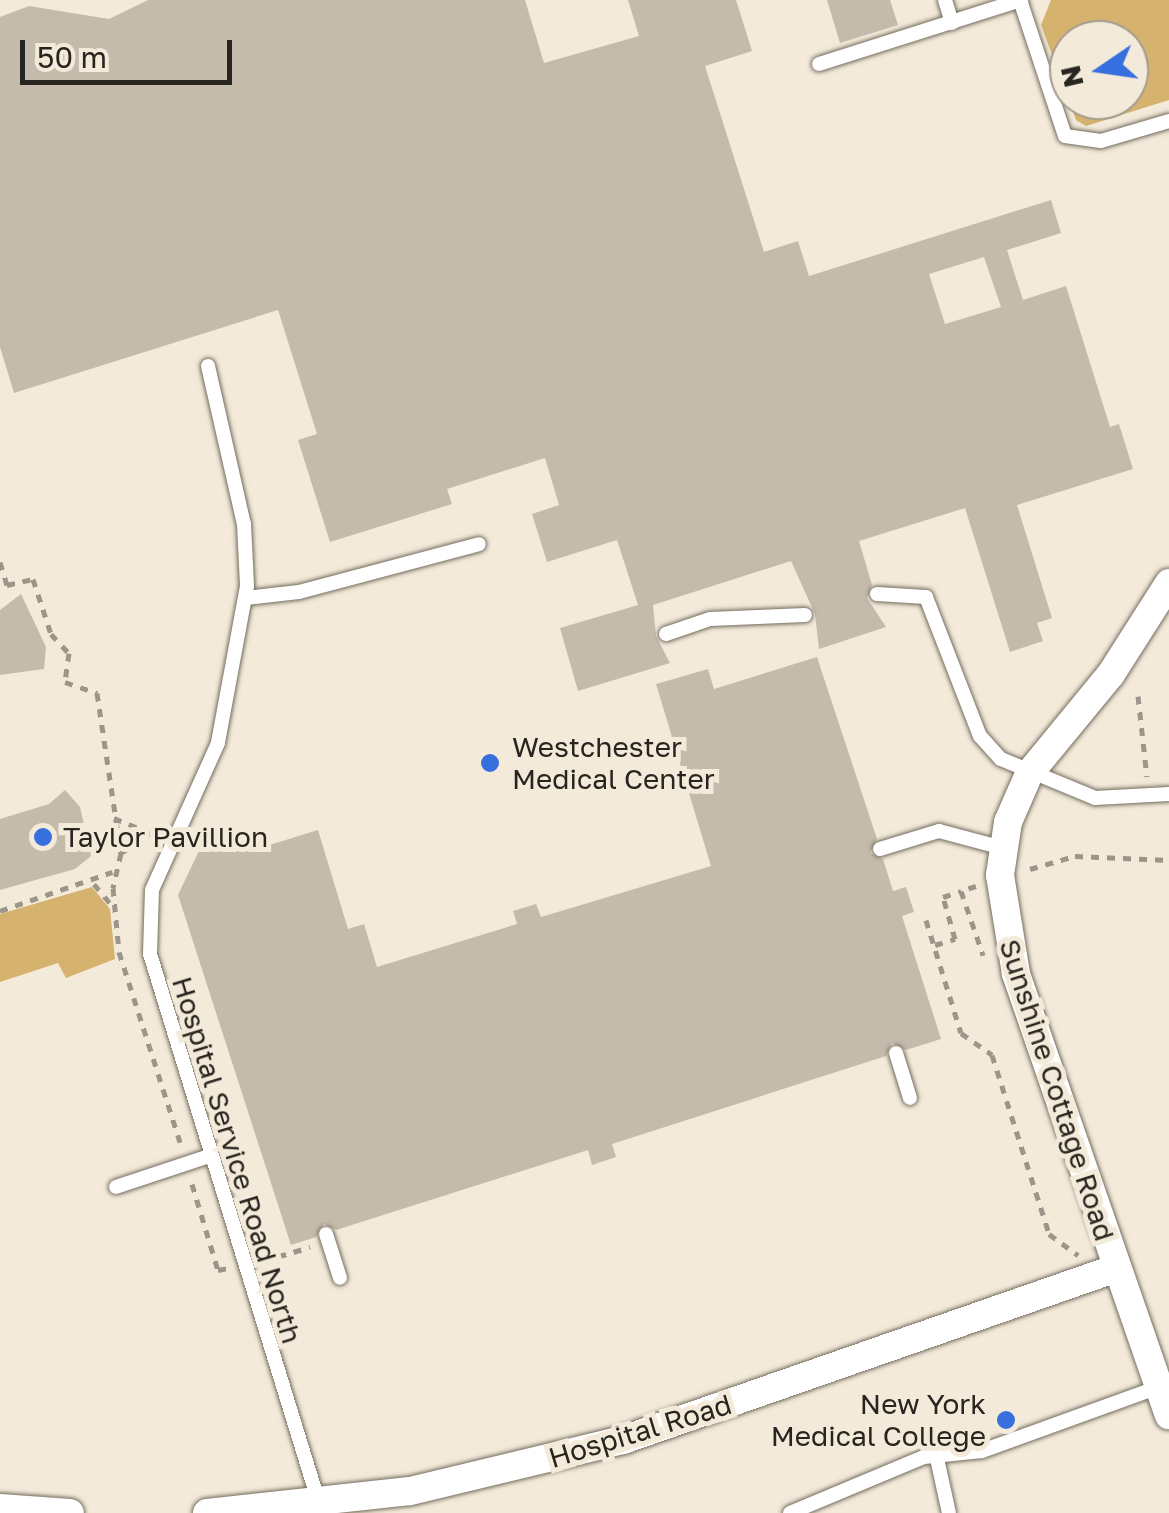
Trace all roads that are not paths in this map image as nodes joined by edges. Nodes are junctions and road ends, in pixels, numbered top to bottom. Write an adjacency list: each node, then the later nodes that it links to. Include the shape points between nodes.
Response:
1 (945, 0): 3 (lane)
2 (1020, 0): 3 (lane); 5 (lane, via 1064,136 1102,141)
3 (952, 23): 4 (lane)
4 (818, 64)
5 (1169, 121)
6 (208, 366): 10 (lane, Hospital Service Road North, via 244,524)
7 (479, 544): 10 (lane, via 299,592)
8 (1169, 583): 13 (street, Sunshine Cottage Road, via 1148,622)
9 (876, 594): 13 (lane, via 926,597 980,736)
10 (246, 598): 19 (lane, Hospital Service Road North, via 221,732 158,875 148,928 154,985)
11 (805, 615): 12 (lane, via 710,619)
12 (666, 634)
13 (1029, 774): 14 (lane, via 1095,798); 15 (street, Sunshine Cottage Road)
14 (1161, 795)
15 (1002, 848): 16 (lane, via 940,831); 22 (street, Sunshine Cottage Road, via 1012,960)
16 (880, 849)
17 (896, 1053): 18 (lane)
18 (910, 1098)
19 (208, 1156): 20 (lane); 26 (lane, Hospital Service Road North)
20 (116, 1187)
21 (326, 1234): 23 (lane)
22 (1102, 1273): 24 (street, Sunshine Cottage Road); 26 (street, Hospital Road, via 624,1440 427,1488)
23 (340, 1278)
24 (1164, 1397): 25 (lane, via 982,1451)
25 (936, 1454): 30 (lane); 31 (lane)
26 (320, 1504): 29 (street, Hospital Road)
27 (0, 1508): 28 (street)
28 (70, 1513)
29 (207, 1513)
30 (790, 1513)
31 (949, 1513)

